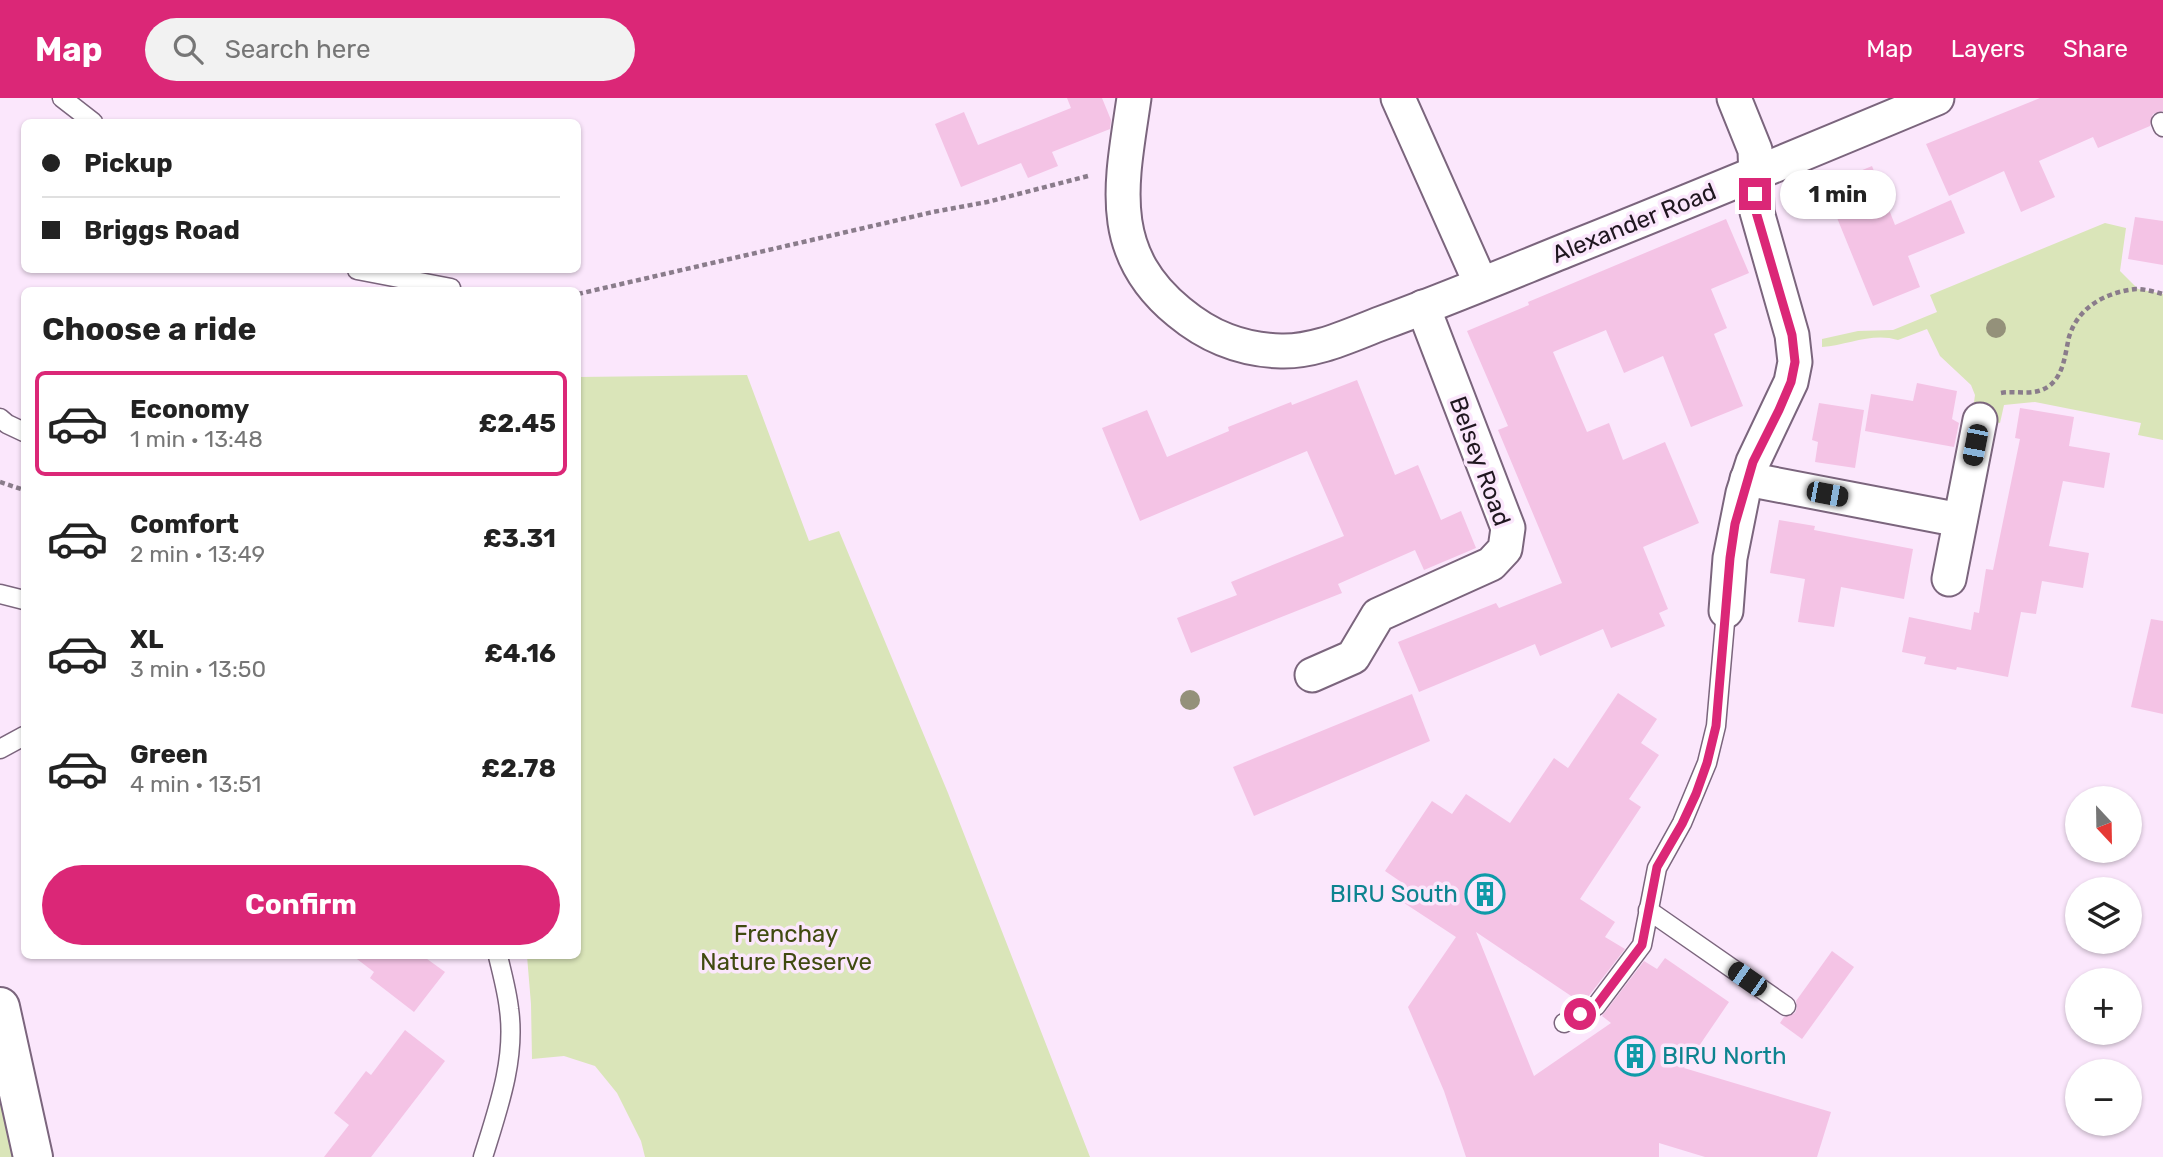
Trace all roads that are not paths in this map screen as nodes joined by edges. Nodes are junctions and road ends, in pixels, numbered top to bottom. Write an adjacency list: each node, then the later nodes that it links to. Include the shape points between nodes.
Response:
1 (62, 98): 6 (lane)
2 (1134, 98): 11 (street, Alexander Road, via 1124,175 1123,218 1128,243 1149,281 1198,328 1223,341 1283,351 1320,346)
3 (1398, 98): 9 (street)
4 (1734, 98): 7 (street, via 1755,150)
5 (1937, 98): 7 (street, Alexander Road)
6 (89, 119)
7 (1754, 175): 9 (street, Alexander Road); 15 (street, via 1756,212 1792,335 1795,362 1791,382)
8 (373, 273): 10 (lane)
9 (1481, 284): 11 (street, Alexander Road)
10 (446, 287)
11 (1415, 310): 21 (street, Belsey Road, via 1508,528 1505,549 1491,564 1378,615 1353,657)
12 (0, 418): 14 (lane)
13 (1980, 420): 16 (street)
14 (21, 431)
15 (1747, 479): 16 (street); 20 (street, via 1735,524)
16 (1960, 520): 17 (street)
17 (1949, 579)
18 (0, 594): 19 (lane)
19 (21, 599)
20 (1726, 611): 24 (lane, via 1716,726 1707,763 1682,824 1657,867)
21 (1312, 675)
22 (21, 738): 23 (lane)
23 (0, 749)
24 (1648, 910): 26 (lane); 28 (lane, via 1642,945 1596,1006)
25 (499, 959): 30 (lane, via 509,1009 510,1051)
26 (1786, 1006)
27 (0, 1007): 29 (street)
28 (1564, 1023)
29 (33, 1157)
30 (483, 1157)

